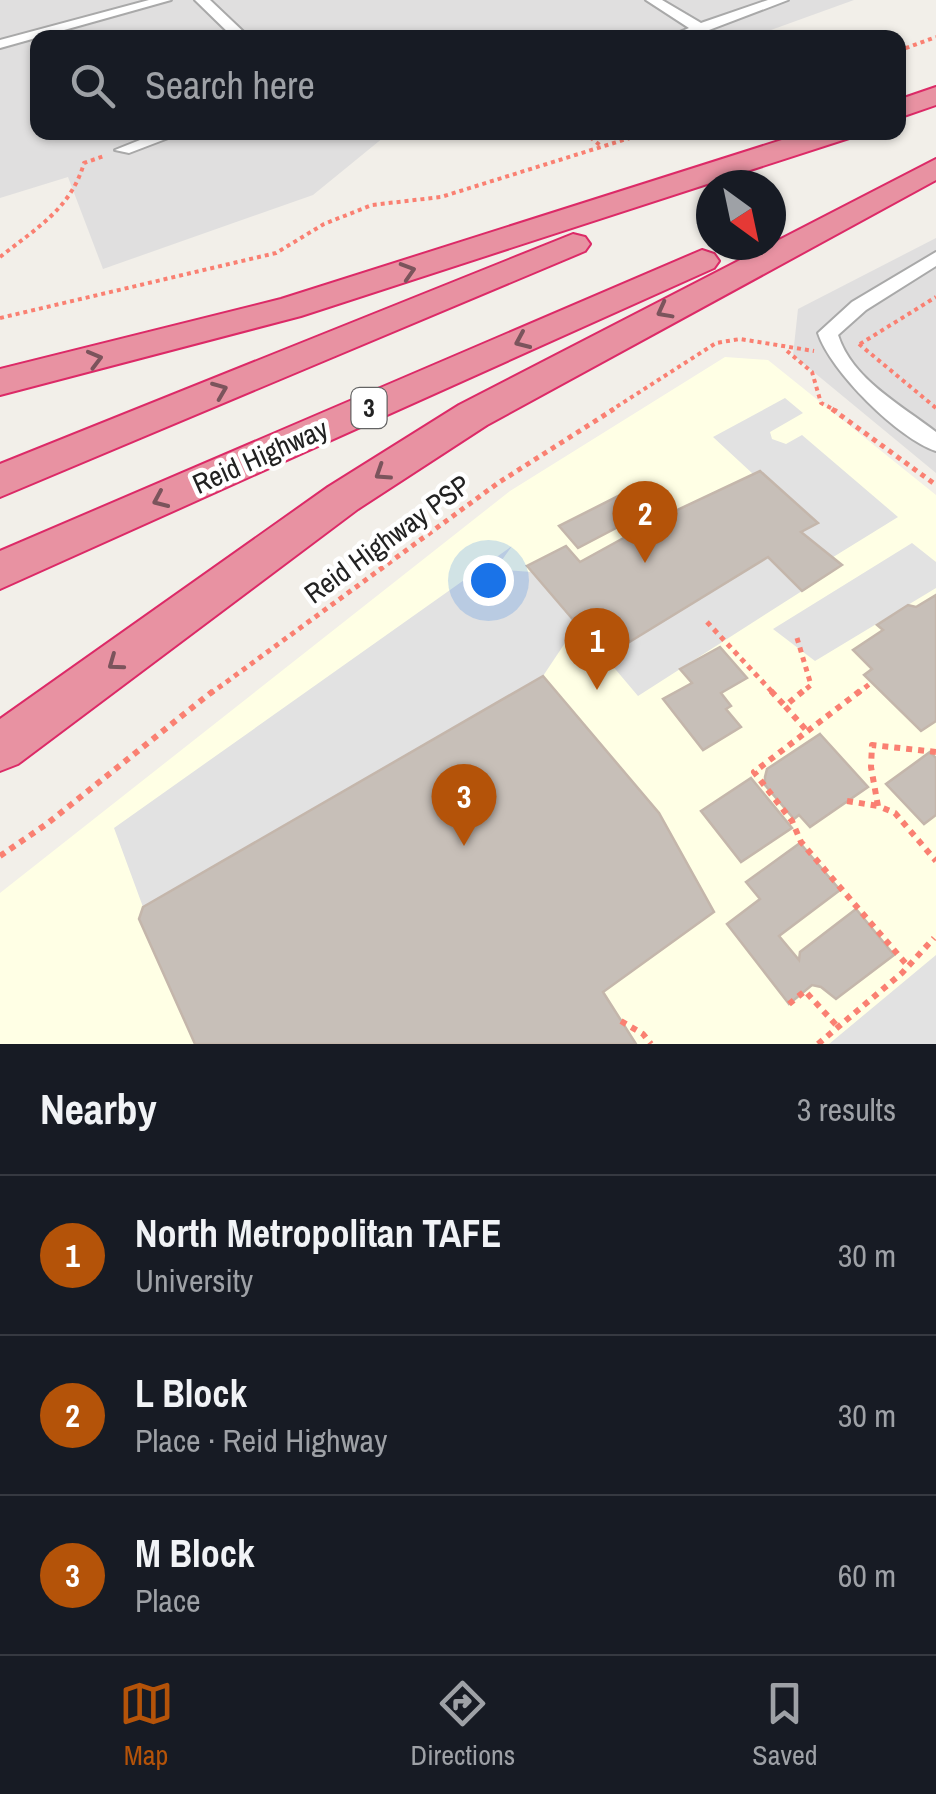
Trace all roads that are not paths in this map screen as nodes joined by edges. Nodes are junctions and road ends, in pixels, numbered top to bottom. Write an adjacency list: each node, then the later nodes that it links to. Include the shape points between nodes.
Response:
1 (164, 0): 6 (street)
2 (202, 0): 7 (street)
3 (653, 0): 5 (street)
4 (782, 0): 5 (street)
5 (698, 28): 8 (street)
6 (52, 30)
7 (234, 30)
8 (693, 30)
9 (30, 36): 10 (street)
10 (0, 44)
11 (936, 95): 12 (highway)
12 (906, 107)
13 (153, 140): 16 (street)
14 (816, 140): 24 (highway, one-way to 14, via 289,308)
15 (822, 140): 19 (highway)
16 (123, 150)
17 (936, 158): 21 (highway)
18 (936, 168): 28 (highway, one-way to 28, via 473,415 343,498)
19 (752, 170)
20 (696, 193): 26 (highway, one-way to 20)
21 (786, 224)
22 (936, 258): 25 (street, via 828,333 830,348 852,376)
23 (705, 260): 27 (highway, Reid Highway / 3, one-way to 27)
24 (0, 382)
25 (936, 443)
26 (0, 481)
27 (0, 571)
28 (0, 748)

